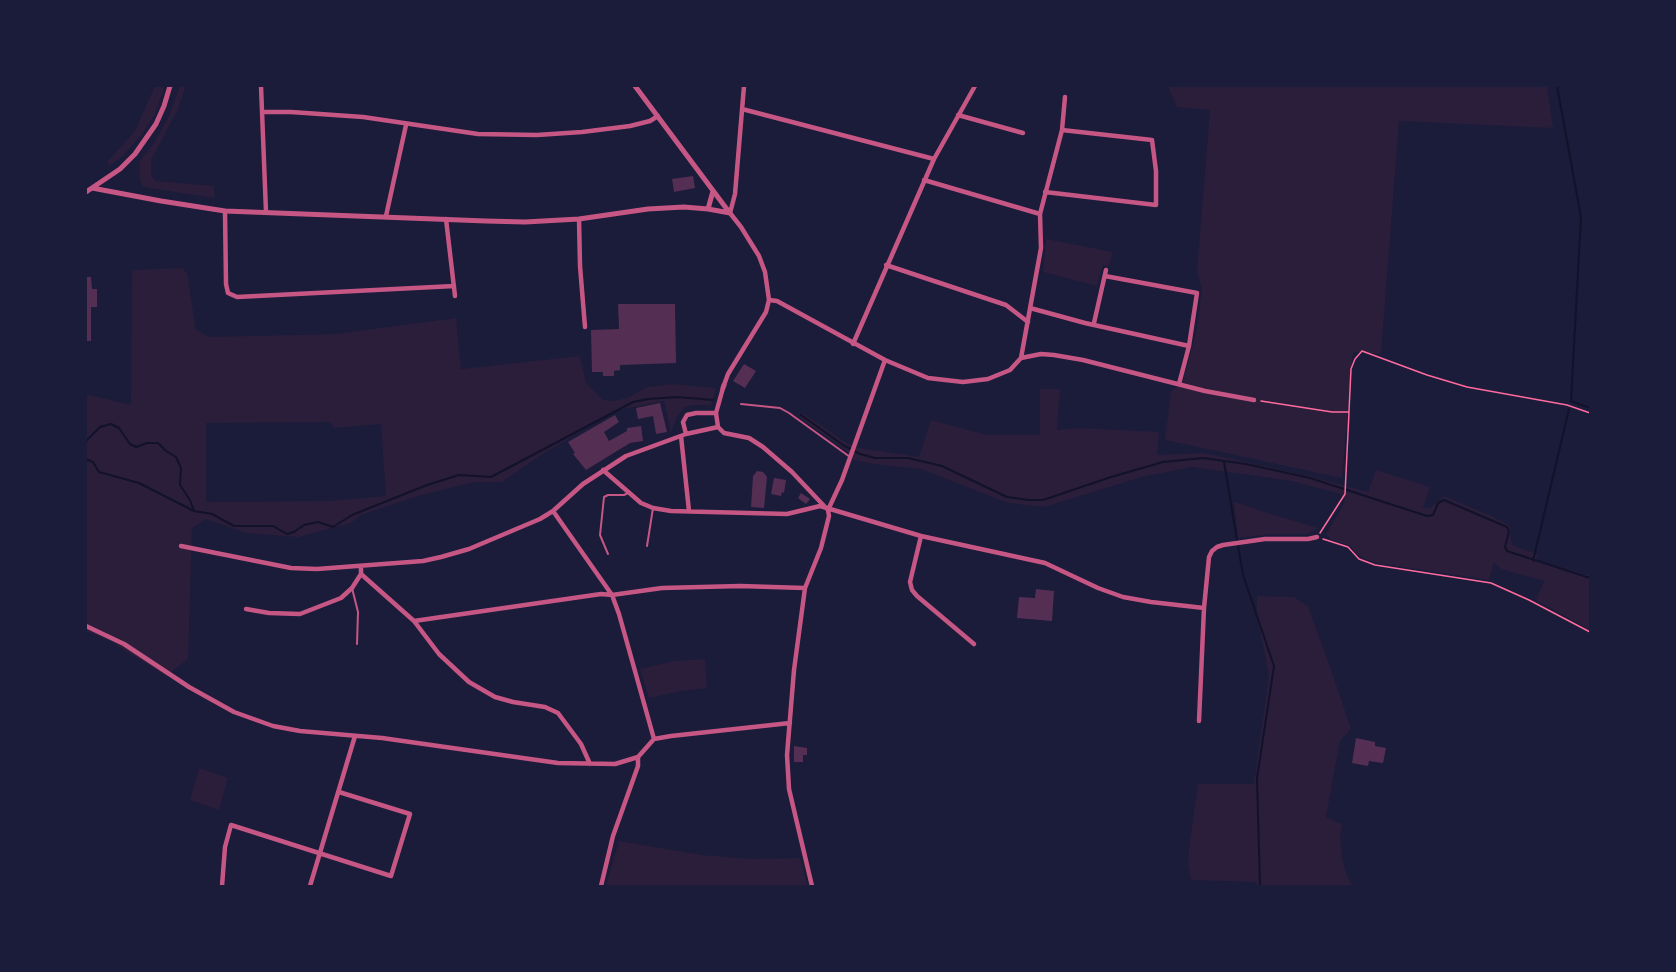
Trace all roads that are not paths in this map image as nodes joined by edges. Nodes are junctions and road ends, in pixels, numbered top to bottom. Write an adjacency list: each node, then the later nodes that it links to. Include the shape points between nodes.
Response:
1 (170, 86): 16 (street, via 165,106 140,148 120,169)
2 (261, 86): 8 (street)
3 (635, 86): 10 (street)
4 (744, 86): 7 (street)
5 (975, 86): 9 (street)
6 (1065, 97): 12 (street)
7 (742, 109): 14 (street); 23 (street)
8 (262, 112): 11 (street, via 325,114); 22 (street)
9 (958, 115): 13 (street); 14 (street)
10 (658, 116): 11 (street, via 630,126 537,135 478,134); 17 (street)
11 (406, 125): 25 (street)
12 (1062, 130): 19 (street); 19 (street, via 1152,140 1156,205)
13 (1023, 133)
14 (934, 159): 15 (street)
15 (924, 180): 24 (street); 28 (street)
16 (89, 187): 18 (street); 21 (street)
17 (713, 191): 20 (street); 23 (street)
18 (86, 192)
19 (1045, 192): 24 (street)
20 (708, 209): 23 (street); 27 (street, via 648,209)
21 (225, 211): 22 (street); 29 (street, via 226,284 228,293 237,297)
22 (266, 212): 25 (street)
23 (730, 213): 31 (street, via 759,256)
24 (1040, 213): 32 (street, via 1041,248)
25 (386, 216): 26 (street)
26 (446, 219): 27 (street); 29 (street)
27 (579, 219): 35 (street)
28 (886, 265): 33 (street, via 1006,305); 36 (street)
29 (454, 286): 30 (street)
30 (455, 296)
31 (769, 300): 36 (street); 43 (street, via 766,312 728,374)
32 (1030, 308): 33 (street); 34 (street)
33 (1028, 322): 38 (street)
34 (1094, 324): 37 (street); 37 (street, via 1105,273 1197,293)
35 (585, 327)
36 (853, 344): 39 (street)
37 (1189, 346): 40 (street)
38 (1021, 358): 39 (street, via 999,375 963,382 928,378); 40 (street, via 1054,355)
39 (885, 360): 46 (street)
40 (1179, 384): 41 (street)
41 (1254, 400)
42 (741, 404): 46 (lane, via 780,408)
43 (716, 413): 44 (street); 45 (street, via 687,416)
44 (718, 427): 45 (street); 50 (street, via 724,433 749,438 763,447)
45 (683, 435): 47 (street, via 626,456); 52 (street)
46 (850, 455): 50 (street)
47 (603, 470): 48 (street); 51 (street)
48 (628, 493): 49 (street); 57 (lane, via 604,497 600,535)
49 (653, 508): 52 (street); 56 (lane)
50 (828, 510): 52 (street, via 820,506 787,514); 53 (street); 61 (street, via 821,548)
51 (553, 511): 58 (street, via 441,557); 62 (street)
52 (689, 511)
53 (921, 536): 63 (street, via 1044,563 1124,597); 68 (street, via 910,582 912,590)
54 (1317, 537): 63 (street, via 1265,539 1217,547 1209,556)
55 (181, 546): 58 (street, via 291,568)
56 (647, 546)
57 (608, 554)
58 (361, 566): 59 (street)
59 (361, 574): 60 (street); 65 (street)
60 (352, 588): 64 (street, via 341,598 300,614); 67 (lane, via 358,612)
61 (805, 588): 62 (street, via 709,586); 70 (street)
62 (612, 595): 65 (street); 72 (street)
63 (1204, 608): 69 (street)
64 (246, 609)
65 (414, 621): 74 (street, via 434,648 469,682 495,697 558,713 581,744)
66 (86, 626): 71 (street, via 124,644 189,687 243,716 300,731)
67 (357, 644)
68 (974, 644)
69 (1199, 721)
70 (790, 723): 72 (street); 80 (street, via 789,789)
71 (355, 736): 74 (street); 75 (street)
72 (654, 739): 73 (street)
73 (638, 757): 74 (street, via 615,764); 79 (street)
74 (590, 764)
75 (339, 792): 76 (street); 76 (street, via 410,814 407,825 391,876)
76 (320, 854): 77 (street, via 231,825); 78 (street)
77 (222, 886)
78 (310, 886)
79 (601, 886)
80 (812, 886)

